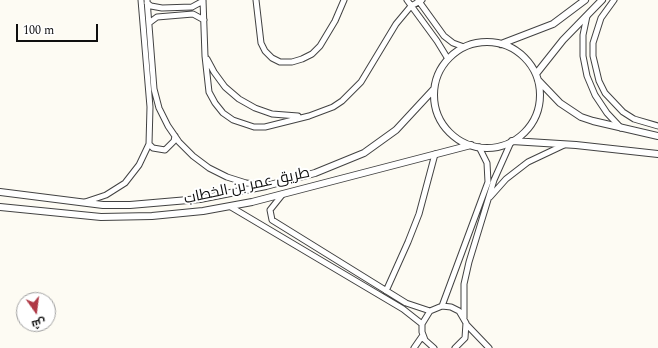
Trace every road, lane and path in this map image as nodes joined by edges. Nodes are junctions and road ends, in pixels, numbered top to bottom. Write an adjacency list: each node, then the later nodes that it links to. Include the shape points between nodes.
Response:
1 (141, 0): 27 (street, via 150,107)
2 (203, 0): 9 (street, via 192,7 162,8 151,6); 13 (street)
3 (257, 0): 4 (street, via 261,43 265,51 280,62 292,62 312,54 320,46)
4 (344, 0)
5 (407, 0): 11 (street)
6 (585, 0): 15 (street, via 553,24)
7 (602, 0): 12 (street)
8 (614, 0): 22 (street, via 601,18 593,43 599,81 605,93 623,112 646,124)
9 (147, 1): 14 (street)
10 (420, 1): 11 (street); 16 (street, via 444,36)
11 (411, 6): 18 (street); 21 (street, via 396,24 361,82 351,93 333,107)
12 (587, 16): 19 (street, via 563,40); 23 (street, via 583,56 587,76 599,101)
13 (204, 20): 14 (street, via 193,14 157,17); 17 (street)
14 (149, 23): 24 (street, via 154,89 160,108)
15 (501, 44): 16 (street, via 482,42); 19 (street, via 518,52)
16 (464, 47): 18 (street)
17 (205, 56): 21 (street, via 225,87 239,99 272,114 290,117); 21 (street, via 209,92 219,108 233,120 243,125 265,127)
18 (448, 59): 20 (street, via 438,73)
19 (537, 77): 23 (street, via 570,111 593,121); 26 (street, via 540,93 533,121)
20 (434, 89): 29 (street, via 437,113 442,124 450,133); 33 (street, طريق عمر بن الخطاب, via 396,130 364,153 315,173)
21 (309, 116)
22 (658, 126)
23 (622, 128): 25 (street)
24 (175, 136): 27 (street, via 174,142 165,150 153,148); 33 (street, via 193,156 209,168 246,183)
25 (658, 136)
26 (512, 141): 28 (street); 30 (street, via 496,147); 36 (street, via 497,171)
27 (149, 144): 37 (street, via 140,165 125,182 106,195)
28 (566, 144): 32 (street); 36 (street, via 528,162 506,179)
29 (470, 145): 30 (street); 31 (street, طريق عمر بن الخطاب)
30 (480, 147): 41 (street, via 487,163 488,182)
31 (435, 154): 35 (street, طريق عمر بن الخطاب); 40 (street, via 419,214)
32 (658, 154)
33 (266, 186): 37 (street, طريق عمر بن الخطاب, via 200,199 162,203)
34 (0, 192): 37 (street, طريق عمر بن الخطاب)
35 (282, 195): 39 (street, طريق عمر بن الخطاب); 40 (street, via 270,210 272,220)
36 (488, 200): 43 (street, via 466,273)
37 (82, 203)
38 (0, 207): 39 (street, طريق عمر بن الخطاب, via 102,217 177,214)
39 (231, 207): 44 (street, via 408,312)
40 (386, 291): 42 (street, via 411,306)
41 (442, 306): 42 (street); 43 (street, via 455,309)
42 (430, 311): 44 (street)
43 (465, 321): 48 (street, via 465,338); 49 (street)
44 (422, 324): 45 (street)
45 (423, 335): 46 (street); 47 (street)
46 (414, 348)
47 (434, 348)
48 (455, 348)
49 (488, 348)

